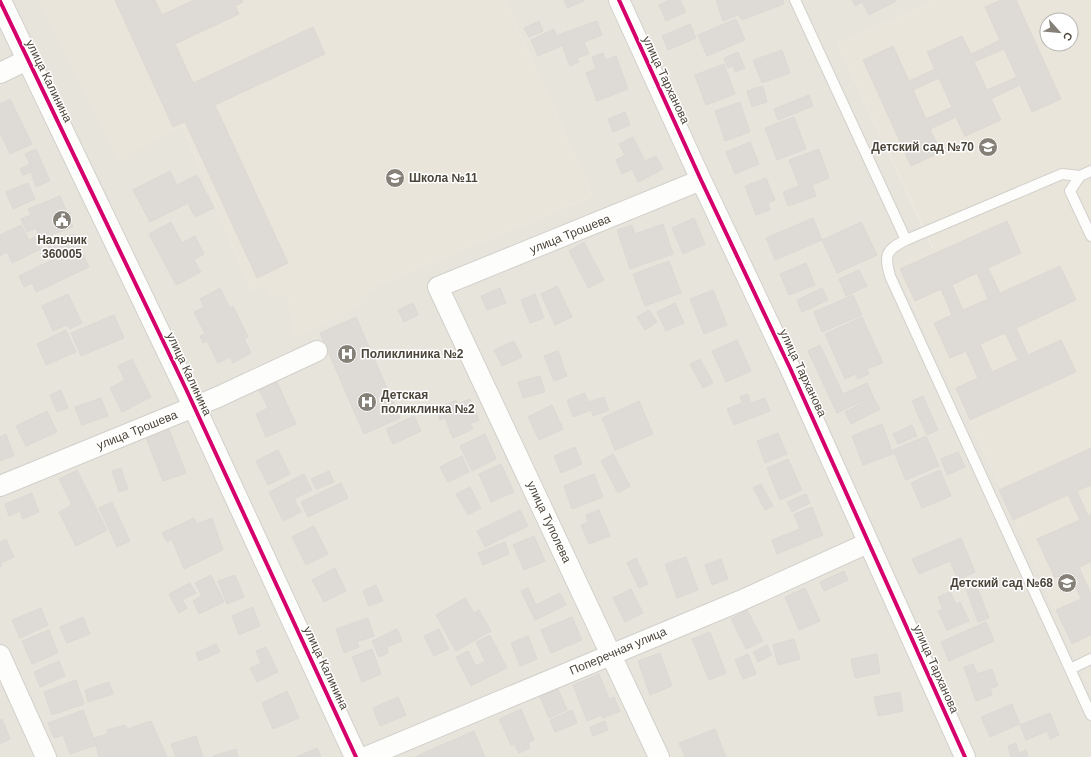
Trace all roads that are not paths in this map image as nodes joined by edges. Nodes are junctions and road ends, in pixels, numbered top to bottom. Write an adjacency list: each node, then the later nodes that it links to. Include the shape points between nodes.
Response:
1 (619, 0): 8 (street, улица Тарханова)
2 (795, 0): 10 (lane)
3 (0, 1): 4 (street, улица Калинина)
4 (27, 60): 5 (street); 13 (street, улица Калинина)
5 (0, 72)
6 (1091, 171): 7 (lane)
7 (1080, 176): 9 (lane, via 1070,191); 10 (lane, via 1062,174)
8 (701, 180): 11 (street, улица Трошева); 15 (street, улица Тарханова, via 790,368)
9 (1091, 236)
10 (906, 240): 19 (lane, via 892,247 887,255 886,264 890,276)
11 (438, 287): 16 (street, улица Туполева)
12 (317, 351): 13 (street, улица Трошева)
13 (193, 406): 14 (street, улица Трошева); 22 (street, улица Калинина)
14 (0, 486)
15 (868, 543): 16 (street, Поперечная улица, via 740,601); 25 (street, улица Тарханова)
16 (611, 654): 23 (street, Поперечная улица); 24 (street, улица Туполева)
17 (0, 655): 21 (street)
18 (1091, 659): 19 (lane)
19 (1070, 669): 20 (lane)
20 (1091, 715)
21 (46, 757)
22 (356, 757)
23 (366, 757)
24 (659, 757)
25 (965, 757)

